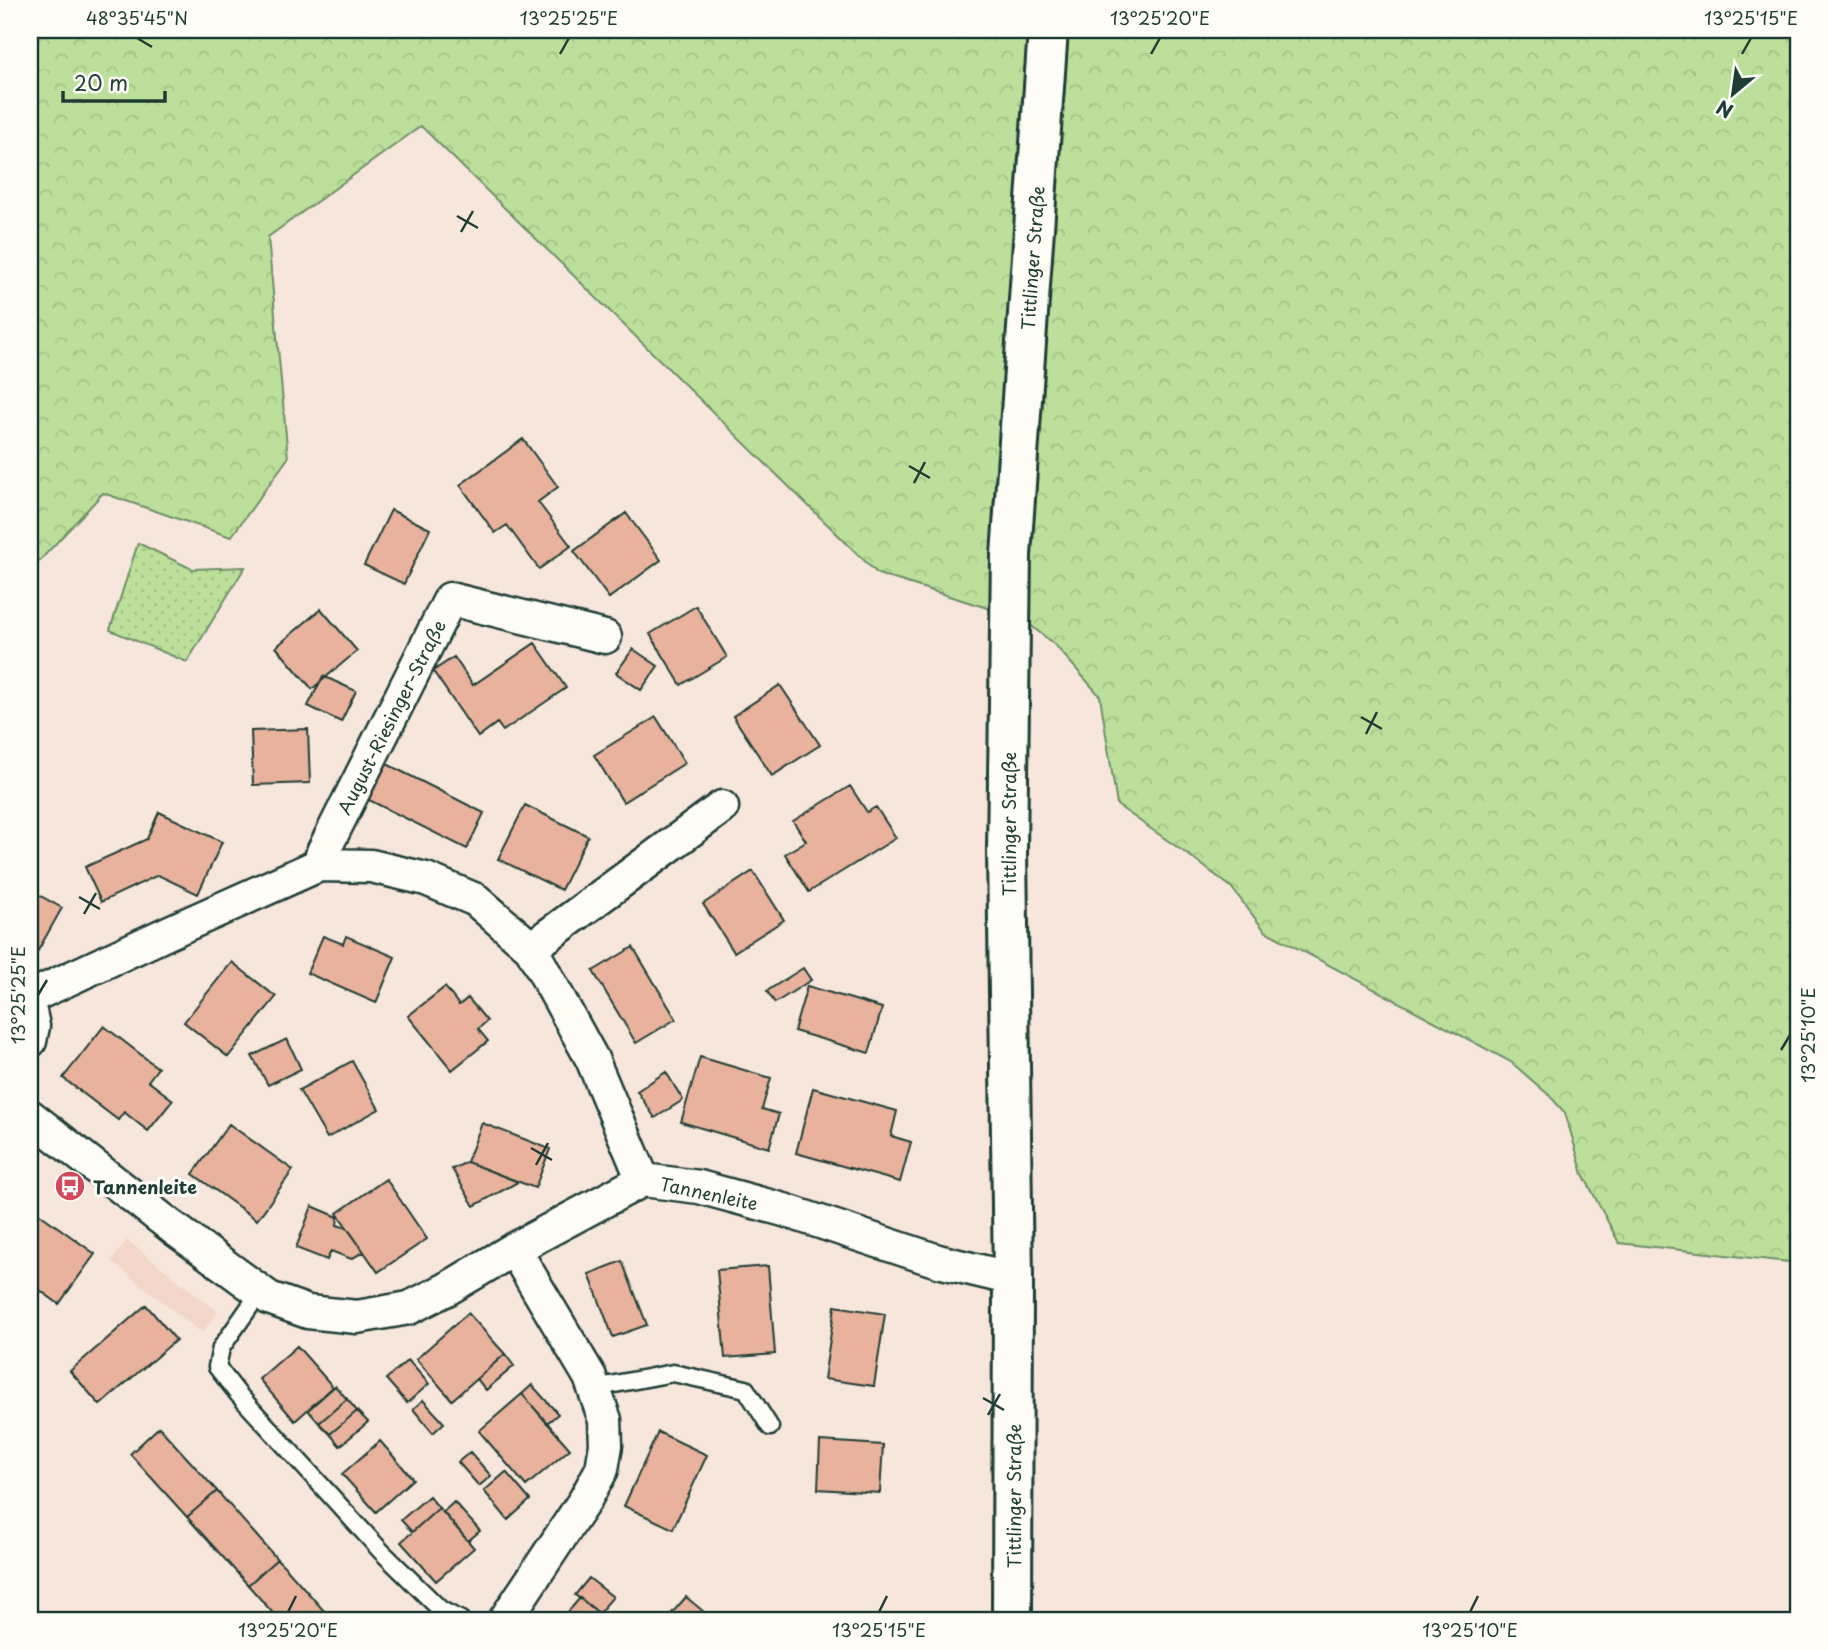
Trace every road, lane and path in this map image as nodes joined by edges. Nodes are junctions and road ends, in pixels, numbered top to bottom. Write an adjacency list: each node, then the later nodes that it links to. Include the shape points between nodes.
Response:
1 (1048, 30): 12 (street, Tittlinger Straße, via 1011,555 1007,852)
2 (606, 637): 4 (street, August-Riesinger-Straße, via 450,600)
3 (722, 807): 5 (street)
4 (319, 865): 5 (street, via 371,866 426,879 476,900); 6 (street)
5 (531, 948): 10 (street, via 592,1059)
6 (30, 997)
7 (30, 1012): 8 (street)
8 (30, 1041)
9 (30, 1116): 13 (street, Tannenleite)
10 (643, 1180): 11 (street, Tannenleite); 12 (street, Tannenleite, via 699,1187 772,1206 938,1261)
11 (514, 1249): 13 (street, Tannenleite, via 408,1308 357,1317 308,1312); 14 (street)
12 (1013, 1279): 18 (street, Tittlinger Straße)
13 (260, 1292): 16 (lane, via 221,1348 217,1367 381,1551 441,1610)
14 (594, 1388): 15 (lane, via 673,1373 746,1389); 17 (street, via 605,1420 602,1469)
15 (770, 1427)
16 (461, 1620)
17 (505, 1620)
18 (1012, 1620)

